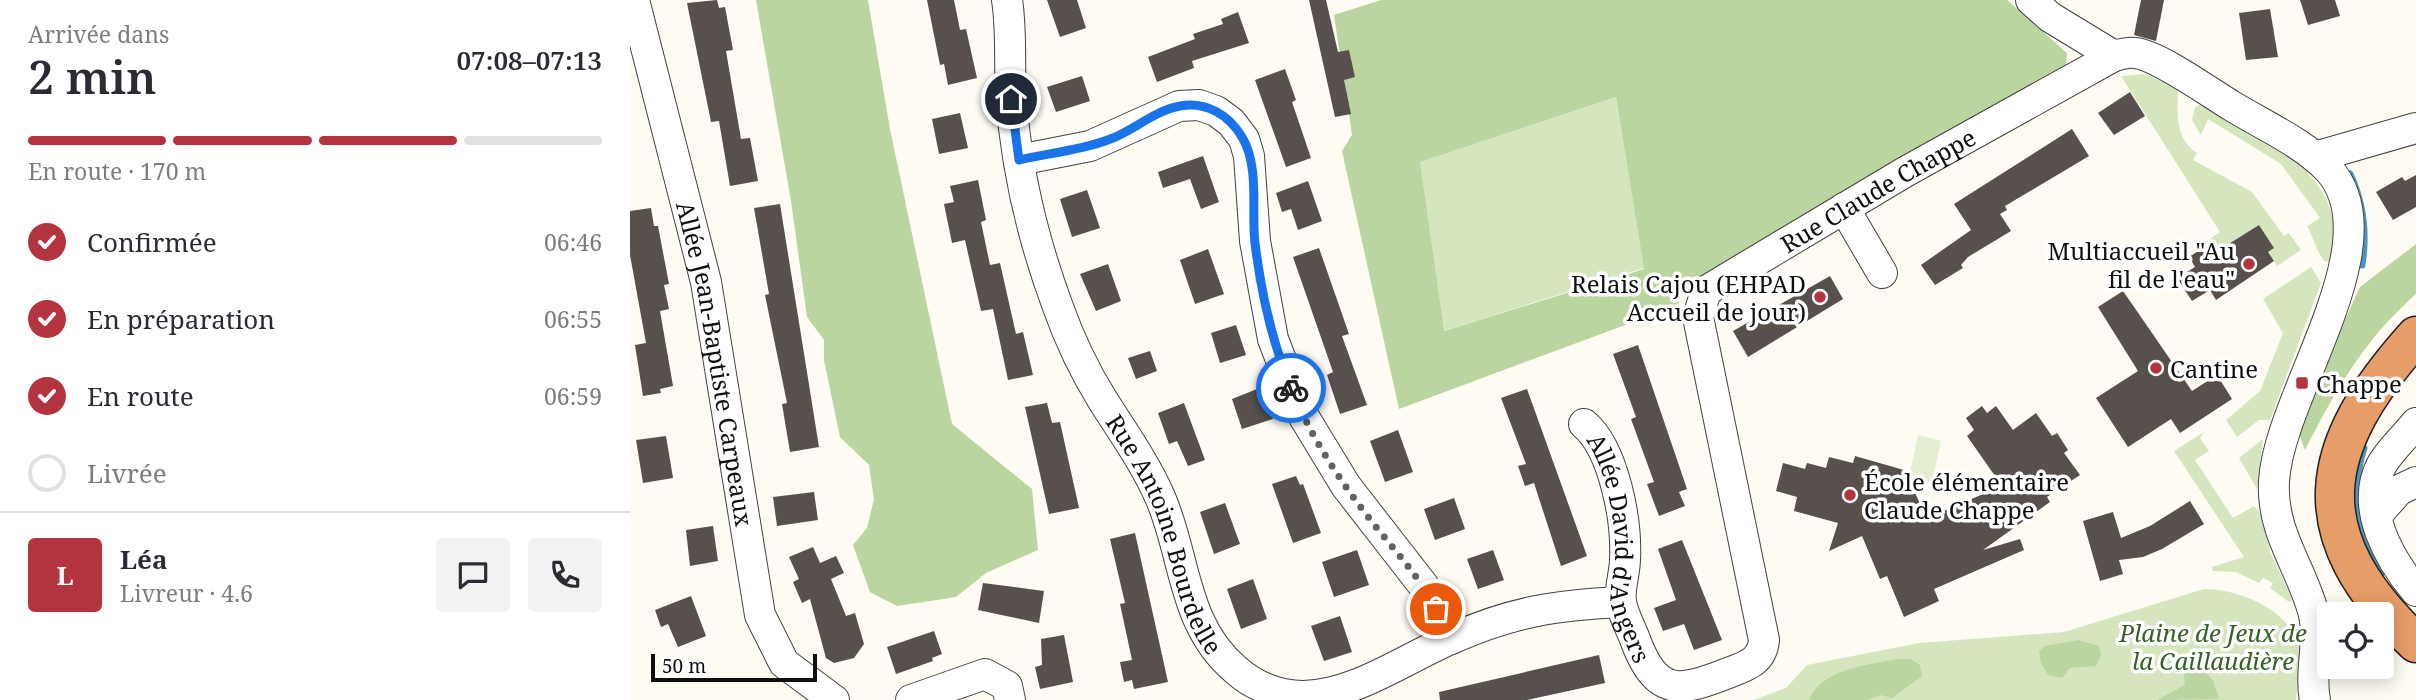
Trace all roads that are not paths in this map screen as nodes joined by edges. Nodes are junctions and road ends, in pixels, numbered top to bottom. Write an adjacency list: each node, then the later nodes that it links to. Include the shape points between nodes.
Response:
1 (634, 0): 20 (street, Allée Jean-Baptiste Carpeaux, via 706,282 760,615 784,663)
2 (1007, 0): 7 (street, Rue Antoine Bourdelle)
3 (2031, 0): 4 (street)
4 (2114, 56): 6 (street, via 2135,53 2152,59); 8 (street, Rue Claude Chappe)
5 (2416, 128): 6 (street)
6 (2315, 157): 23 (street, via 2331,173 2346,200 2349,250 2277,453 2274,505 2279,531 2313,610)
7 (1019, 160): 17 (street, Rue Antoine Bourdelle, via 1059,310 1101,397 1160,496 1192,608 1222,659 1248,681 1302,696 1360,683); 17 (street, via 1090,146 1179,106 1199,105 1231,122 1244,139 1249,156 1255,241 1273,339 1301,412 1346,486 1423,584)
8 (1844, 208): 9 (street); 19 (street, Rue Claude Chappe, via 1721,279 1706,291 1700,304 1764,640 1753,663)
9 (1882, 273)
10 (2416, 335): 18 (highway, via 2351,422 2334,483 2333,508 2340,535 2368,591)
11 (1584, 424): 16 (street, Allée David d'Angers, via 1600,439 1614,477 1626,557)
12 (2416, 424): 14 (street, via 2382,465 2372,494)
13 (2416, 482): 14 (street, via 2399,490)
14 (2376, 516): 15 (street, via 2402,574)
15 (2416, 591)
16 (1621, 602): 17 (street, Rue Antoine Bourdelle, via 1535,610); 19 (street, Allée David d'Angers, via 1651,674 1663,684)
17 (1451, 639)
18 (2416, 643)
19 (1690, 688)
20 (834, 700)
21 (911, 700): 22 (street, via 985,674 1007,686)
22 (1010, 700)
23 (2315, 700)

